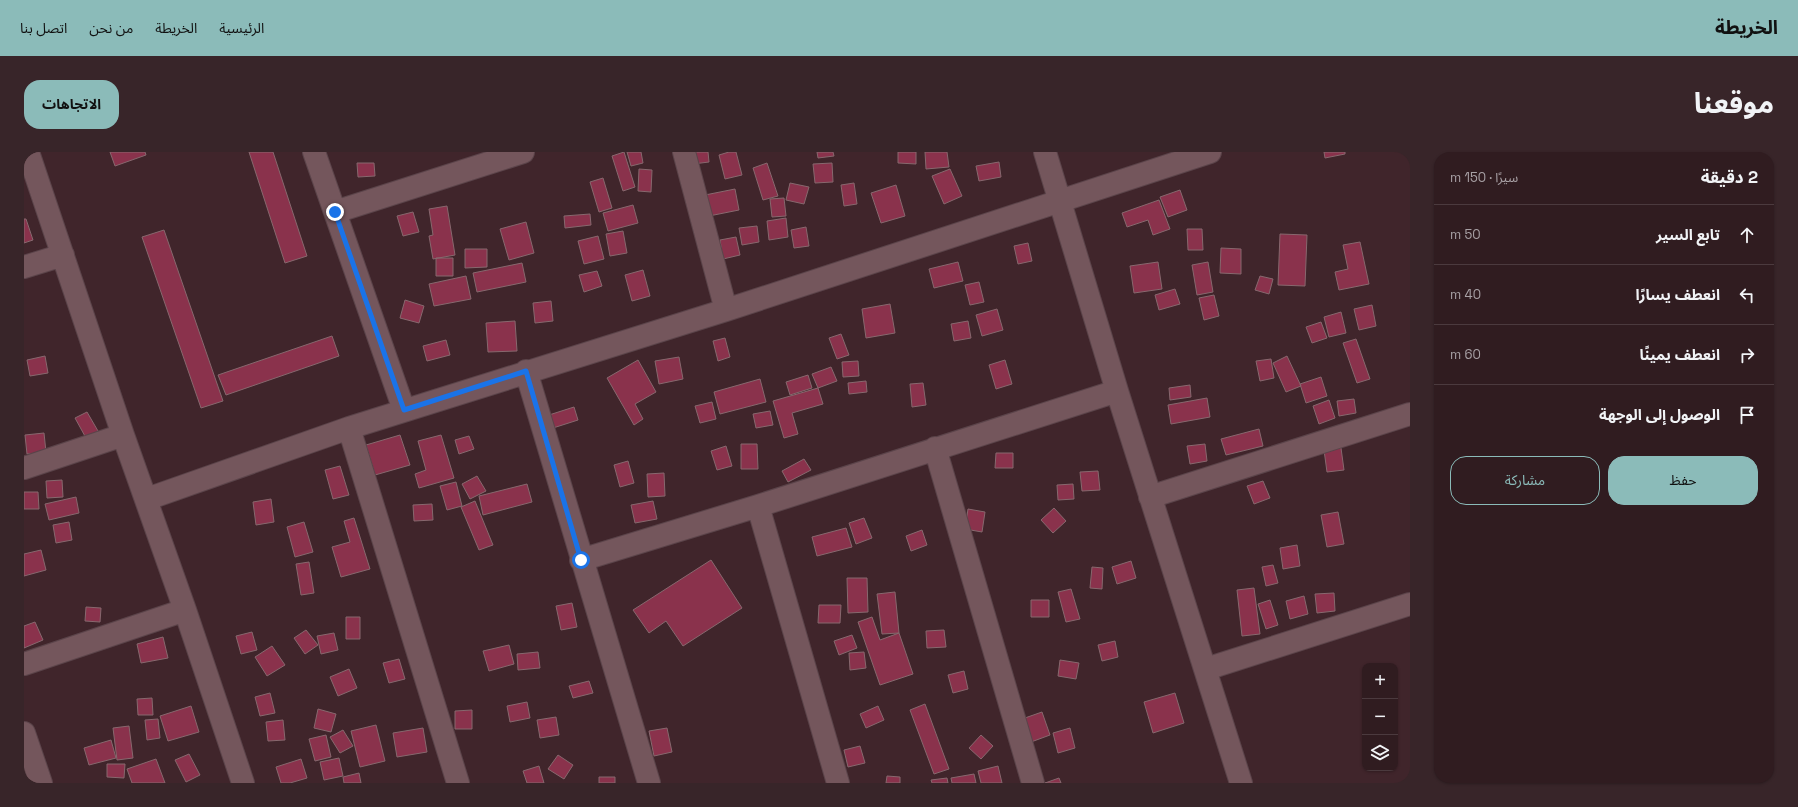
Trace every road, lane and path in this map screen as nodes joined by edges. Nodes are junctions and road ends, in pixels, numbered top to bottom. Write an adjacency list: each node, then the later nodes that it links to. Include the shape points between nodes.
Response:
1 (28, 152): 9 (street)
2 (314, 152): 8 (street)
3 (522, 152): 8 (street)
4 (684, 152): 11 (street)
5 (1045, 152): 7 (street)
6 (1210, 152): 7 (street)
7 (1060, 200): 11 (street); 13 (street)
8 (335, 212): 14 (street)
9 (63, 255): 10 (street); 17 (street)
10 (24, 267)
11 (726, 310): 12 (street)
12 (526, 371): 14 (street); 23 (street)
13 (1117, 391): 18 (street); 20 (street)
14 (404, 410): 16 (street)
15 (1410, 414): 20 (street)
16 (349, 428): 21 (street); 31 (street)
17 (123, 435): 19 (street); 21 (street)
18 (935, 448): 22 (street); 34 (street)
19 (24, 468)
20 (1150, 497): 27 (street)
21 (147, 499): 25 (street)
22 (758, 506): 23 (street); 33 (street)
23 (581, 560): 32 (street)
24 (1410, 604): 27 (street)
25 (185, 610): 26 (street); 30 (street)
26 (24, 664)
27 (1206, 669): 35 (street)
28 (24, 733): 29 (street)
29 (41, 783)
30 (243, 783)
31 (458, 783)
32 (649, 783)
33 (836, 783)
34 (1033, 783)
35 (1241, 783)

